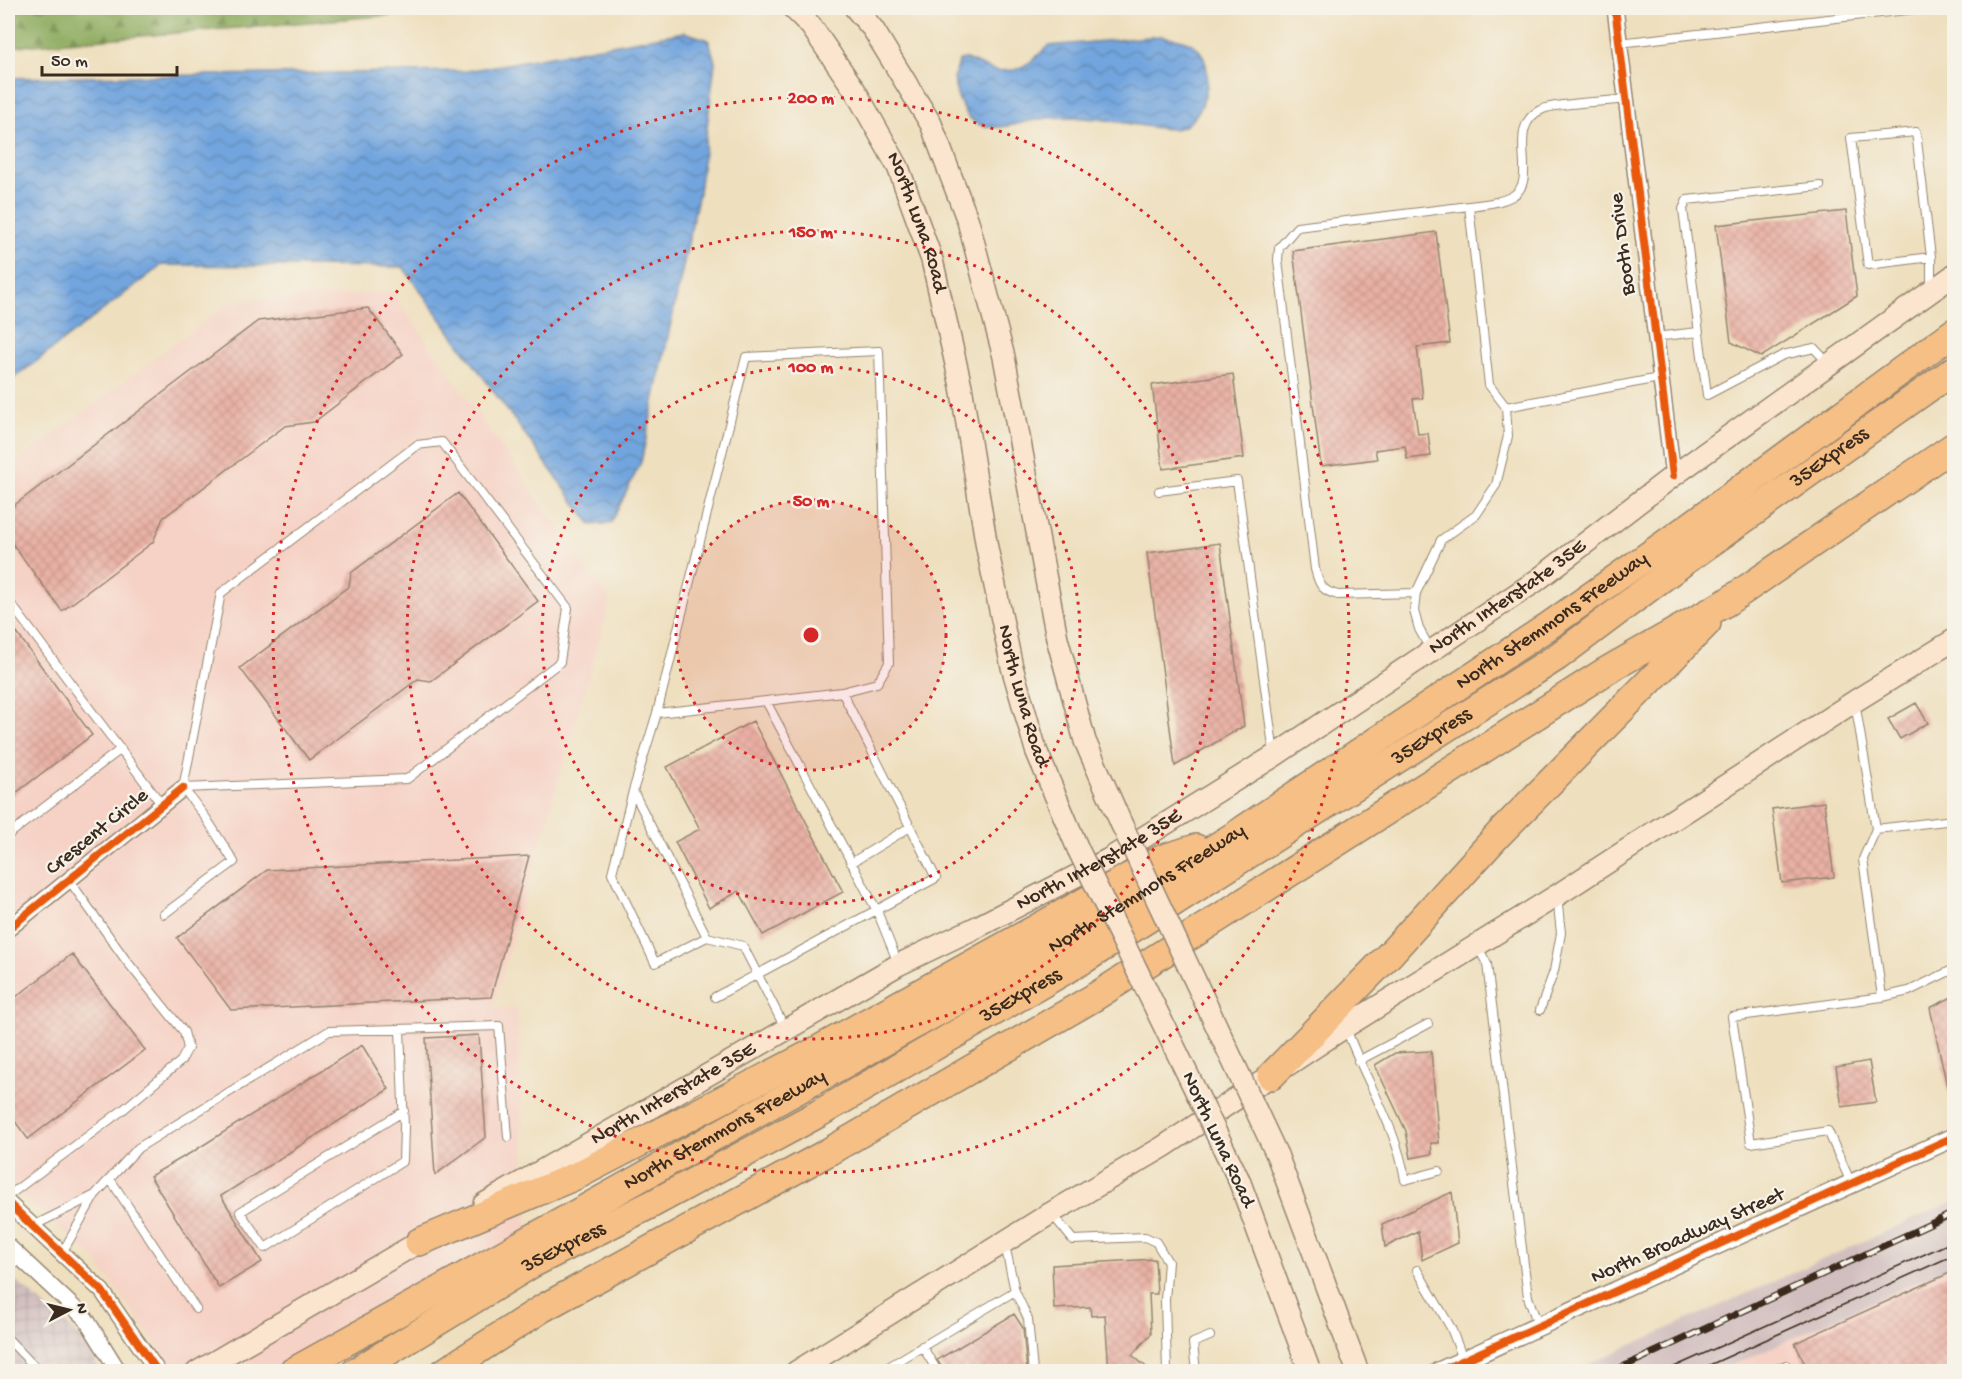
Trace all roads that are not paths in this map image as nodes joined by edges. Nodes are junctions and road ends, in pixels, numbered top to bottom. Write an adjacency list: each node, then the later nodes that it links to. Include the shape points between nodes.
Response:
1 (793, 8): 100 (main road, North Luna Road, bridge, via 811,26 856,92 898,167 932,260 961,386 987,548 1012,667 1036,750 1078,849 1239,1180)
2 (855, 8): 101 (main road, bridge, via 873,29 932,124 968,221 1004,357 1057,638 1085,741 1278,1155)
3 (1615, 8): 5 (street, Booth Drive)
4 (1924, 8): 5 (lane)
5 (1619, 43): 6 (street, Booth Drive)
6 (1625, 99): 8 (lane, via 1543,109 1531,117 1522,133 1524,170 1516,194 1501,201); 14 (street, Booth Drive)
7 (1820, 186): 12 (lane, via 1686,200)
8 (1469, 206): 18 (lane, via 1489,386); 22 (lane, via 1297,227 1279,248 1319,586 1338,595)
9 (1931, 257): 9 (lane, via 1868,265 1851,138 1916,132); 11 (lane)
10 (1954, 275): 11 (main road, North Interstate 35E)
11 (1931, 294): 15 (main road, North Interstate 35E)
12 (1698, 332): 14 (lane); 15 (lane, via 1707,395 1783,355 1814,348)
13 (1954, 332): 40 (highway, North Stemmons Freeway, via 1547,627)
14 (1654, 338): 17 (street, Booth Drive)
15 (1830, 365): 20 (main road, North Interstate 35E)
16 (1954, 370): 92 (highway, 35Express, via 1557,657 1085,959 819,1114 532,1264)
17 (1659, 378): 18 (lane); 20 (street, Booth Drive)
18 (1506, 407): 22 (lane, via 1508,436 1496,485 1476,515 1441,540)
19 (1954, 446): 24 (highway)
20 (1673, 476): 26 (main road, North Interstate 35E, via 1536,581)
21 (1159, 491): 32 (lane, via 1237,481)
22 (1416, 593): 26 (lane, via 1414,611)
23 (8, 600): 31 (lane)
24 (1726, 602): 60 (highway, via 1498,835); 93 (highway, via 1606,671 1093,998 823,1155 543,1308)
25 (1954, 640): 29 (main road)
26 (1430, 649): 32 (main road, North Interstate 35E)
27 (842, 692): 28 (lane); 30 (lane, via 876,683 889,663 879,351 746,357); 37 (lane)
28 (766, 701): 30 (lane); 41 (lane)
29 (1855, 701): 38 (lane); 43 (main road)
30 (657, 713): 34 (lane)
31 (121, 749): 35 (lane); 39 (lane)
32 (1274, 756): 49 (main road, North Interstate 35E, via 1109,858)
33 (183, 788): 33 (lane, via 407,779 560,663 568,608 442,442 417,445 221,593); 35 (street, Crescent Circle); 45 (lane, via 234,862)
34 (633, 791): 47 (lane); 47 (lane, via 612,873 655,963)
35 (162, 804): 42 (street, Crescent Circle)
36 (1954, 820): 38 (lane)
37 (910, 827): 41 (lane); 44 (lane, via 936,878)
38 (1876, 829): 53 (lane, via 1863,860)
39 (8, 835)
40 (1232, 837): 72 (highway, via 1161,859 808,1055 578,1175); 91 (highway, North Stemmons Freeway, via 1074,936)
41 (851, 863): 44 (lane)
42 (69, 880): 46 (street, Crescent Circle); 68 (lane, via 125,959 184,1032 188,1048 181,1061 124,1109)
43 (1556, 896): 48 (main road); 54 (lane, via 1561,933 1554,971)
44 (877, 911): 49 (lane); 51 (lane)
45 (164, 914)
46 (8, 928)
47 (708, 937): 51 (lane, via 743,946)
48 (1478, 946): 56 (main road); 81 (lane, via 1487,964 1528,1297)
49 (898, 964): 58 (main road, North Interstate 35E)
50 (1954, 969): 53 (lane, via 1909,991)
51 (758, 975): 52 (lane); 58 (lane)
52 (715, 997)
53 (1882, 997): 66 (lane, via 1732,1017 1751,1143 1828,1131)
54 (1540, 1010)
55 (1428, 1024): 59 (lane)
56 (1345, 1027): 59 (lane); 60 (main road)
57 (400, 1029): 61 (lane); 62 (lane, via 499,1026); 65 (lane, via 329,1031 138,1148)
58 (785, 1029): 72 (main road, North Interstate 35E)
59 (1358, 1061): 64 (lane, via 1401,1154 1405,1180)
60 (1271, 1076): 70 (main road)
61 (404, 1111): 61 (lane, via 403,1161 265,1248 240,1212)
62 (508, 1137)
63 (1954, 1137): 66 (street, North Broadway Street)
64 (1439, 1171)
65 (110, 1179): 67 (lane); 80 (lane)
66 (1851, 1183): 81 (street, North Broadway Street)
67 (95, 1195): 71 (lane); 75 (lane)
68 (8, 1196)
69 (8, 1203): 71 (street)
70 (1051, 1213): 73 (main road); 98 (lane, via 1073,1240 1145,1237 1156,1242 1168,1262)
71 (33, 1226): 75 (street)
72 (419, 1242): 90 (main road, North Interstate 35E)
73 (1004, 1243): 79 (lane); 94 (main road)
74 (8, 1246): 76 (street)
75 (62, 1253): 89 (street, via 102,1291)
76 (20, 1256): 78 (lane); 88 (street, via 86,1319)
77 (1417, 1270): 85 (lane, via 1451,1328)
78 (8, 1272)
79 (1015, 1291): 84 (lane); 97 (lane, via 1028,1320)
80 (196, 1309)
81 (1538, 1325): 85 (street, North Broadway Street)
82 (1210, 1336): 99 (lane, via 1194,1343)
83 (8, 1338): 87 (lane, via 37,1369)
84 (922, 1346): 95 (lane); 96 (lane)
85 (1464, 1360): 102 (street, North Broadway Street)
86 (1786, 1365): 103 (lane)
87 (34, 1371)
88 (119, 1371)
89 (158, 1371)
90 (197, 1371)
91 (292, 1371)
92 (355, 1371)
93 (444, 1371)
94 (796, 1371)
95 (880, 1371)
96 (938, 1371)
97 (1033, 1371)
98 (1167, 1371)
99 (1196, 1371)
100 (1310, 1371)
101 (1358, 1371)
102 (1438, 1371)
103 (1771, 1371)

